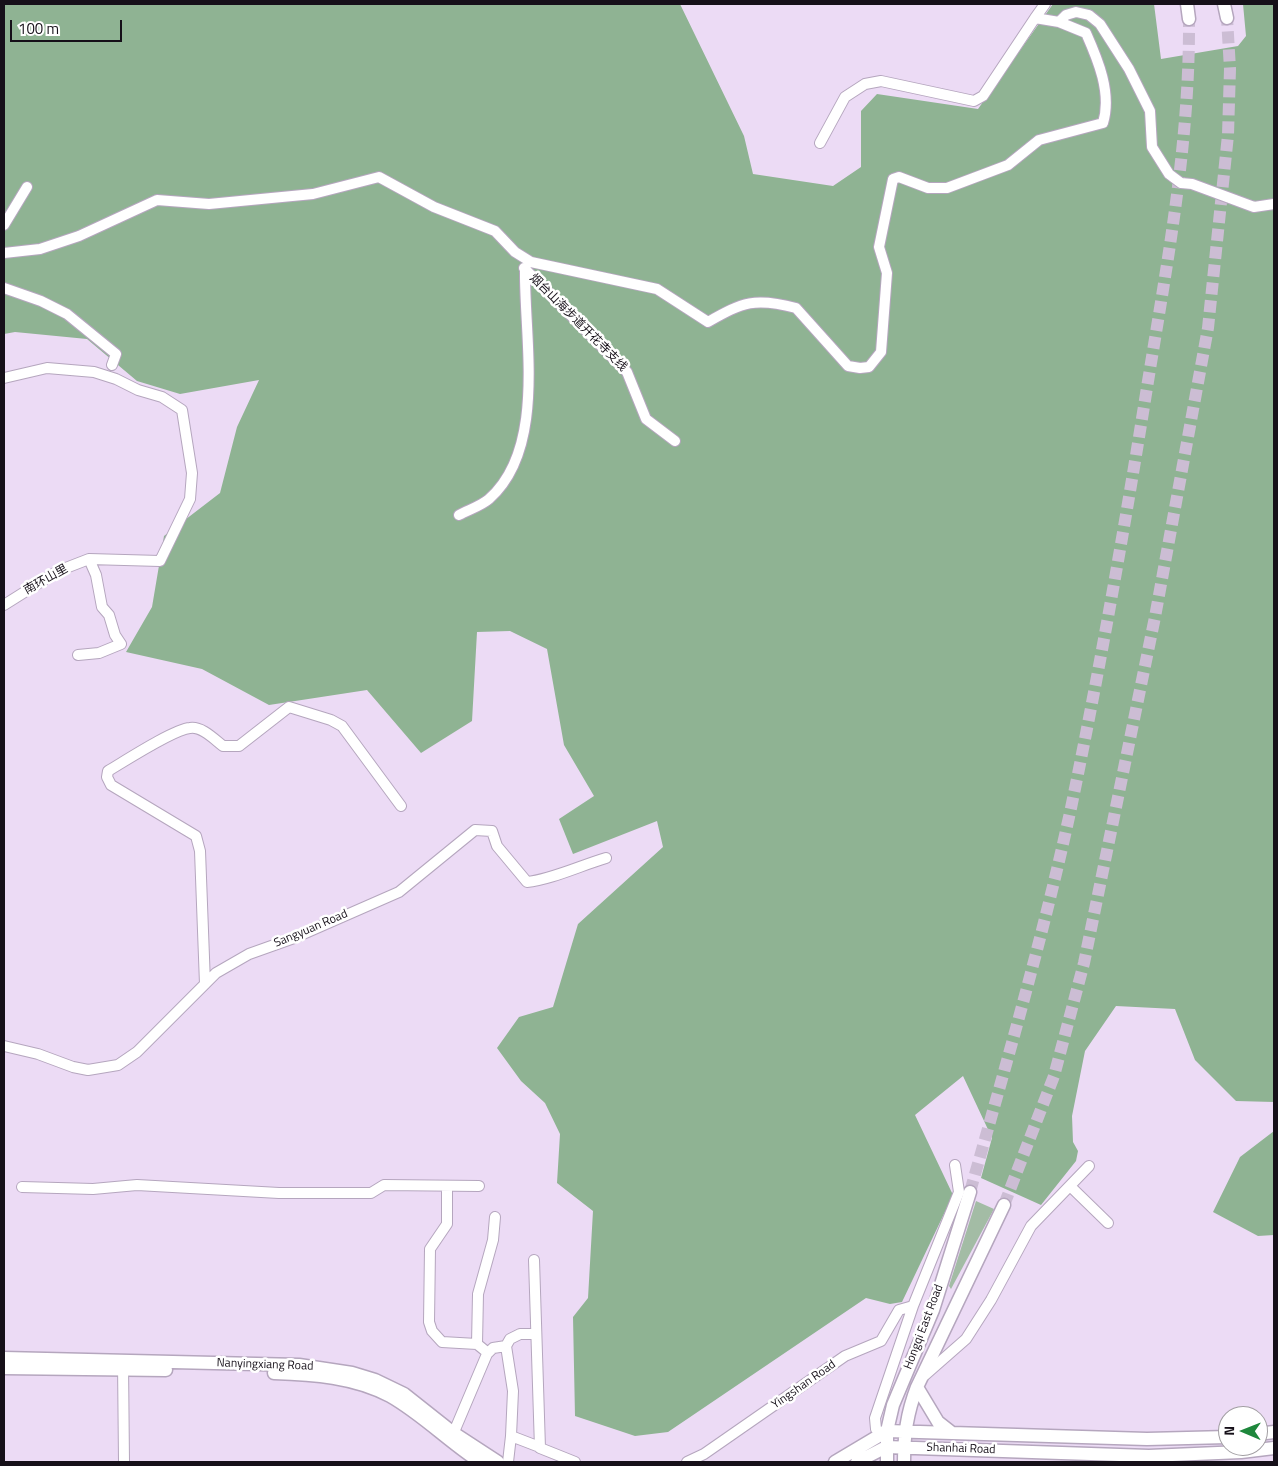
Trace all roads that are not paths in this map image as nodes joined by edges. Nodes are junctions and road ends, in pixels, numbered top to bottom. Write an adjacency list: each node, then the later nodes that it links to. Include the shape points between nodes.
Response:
1 (1045, 4): 4 (street)
2 (1187, 4): 6 (main road)
3 (1224, 4): 5 (main road)
4 (1035, 18): 7 (street); 8 (street, via 982,96 974,101 881,81 865,84 845,97)
5 (1227, 18)
6 (1189, 19)
7 (1059, 22): 10 (street, via 1076,12 1089,15 1100,24 1130,69 1150,111 1152,147 1169,174 1181,183 1254,207); 12 (street, via 1086,33 1101,67 1107,112 1104,123 1039,140 1008,165 947,188 928,188 893,179 879,247 887,274 881,352 869,367 848,366 796,308 747,302 708,322 657,289 531,262)
8 (820, 144)
9 (27, 187): 11 (street)
10 (1274, 204)
11 (4, 225)
12 (515, 252): 13 (street, via 495,231 434,208 379,177 312,194 209,204 157,200 79,236 40,249); 14 (street, 烟台山海步道开花寺支线)
13 (4, 254)
14 (525, 270): 18 (street, 烟台山海步道开花寺支线, via 627,372 646,419); 19 (street, via 530,354 524,438 509,474 488,499)
15 (4, 288): 16 (street, via 67,314 116,354)
16 (112, 365)
17 (4, 378): 20 (street, via 47,368 94,372 162,397 182,410 192,473 190,499 160,561)
18 (675, 441)
19 (459, 516)
20 (89, 559): 21 (street, 南环山里, via 58,571); 22 (street, via 96,575 99,600 121,644 99,654)
21 (4, 605)
22 (78, 655)
23 (400, 806): 25 (street, via 342,726 288,707 239,746 223,746 205,732 192,727 108,771 111,786 196,836 200,851)
24 (606, 858): 25 (street, Sangyuan Road, via 558,873 544,881 527,882 497,846 492,831 475,830 399,892 249,954 216,973)
25 (205, 984): 26 (street, Sangyuan Road, via 137,1052 118,1065 88,1070)
26 (4, 1046)
27 (955, 1165): 38 (street, via 959,1192)
28 (1089, 1166): 31 (street)
29 (447, 1186): 30 (street); 32 (street, via 384,1185 371,1193 137,1185 100,1189); 40 (street, via 447,1224 430,1249 429,1322 442,1342)
30 (479, 1186)
31 (1070, 1186): 36 (street); 46 (street, via 1031,1226 992,1300 966,1339)
32 (22, 1187)
33 (970, 1192): 48 (main road, Hongqi East Road, via 933,1310 893,1405)
34 (1004, 1205): 46 (main road, Hongqi East Road)
35 (494, 1217): 40 (street, via 493,1240 478,1294)
36 (1108, 1223)
37 (534, 1260): 39 (street)
38 (912, 1306): 48 (street, via 875,1418 879,1432); 62 (street, Yingshan Road, via 899,1310 881,1341 845,1356 704,1454)
39 (536, 1334): 41 (street, via 520,1334 510,1339); 61 (street, via 540,1448)
40 (476, 1344): 42 (street)
41 (506, 1346): 42 (street, via 493,1348); 50 (street, via 513,1391)
42 (488, 1354): 51 (street)
43 (4, 1358): 44 (main road, Nanyingxiang Road)
44 (123, 1365): 45 (main road, Nanyingxiang Road); 51 (main road, Nanyingxiang Road, via 298,1374 352,1382 395,1399); 57 (street)
45 (4, 1368)
46 (920, 1382): 47 (main road, Hongqi East Road); 49 (main road, via 938,1422)
47 (905, 1431): 48 (main road, Shanhai Road); 49 (main road, Shanhai Road); 55 (main road, Hongqi East Road)
48 (886, 1432): 54 (main road, Hongqi East Road); 63 (main road)
49 (952, 1433): 52 (main road, Shanhai Road, via 1147,1439)
50 (512, 1436): 53 (street); 60 (street)
51 (451, 1437): 58 (main road, Nanyingxiang Road); 59 (main road, Nanyingxiang Road)
52 (1218, 1437)
53 (537, 1446)
54 (886, 1447): 55 (main road, Shanhai Road); 64 (main road); 65 (main road, Hongqi East Road)
55 (904, 1447): 56 (main road, Shanhai Road, via 1150,1456); 66 (main road)
56 (1274, 1448)
57 (124, 1462)
58 (480, 1462)
59 (498, 1462)
60 (508, 1462)
61 (575, 1462)
62 (687, 1462)
63 (835, 1462)
64 (857, 1462)
65 (887, 1462)
66 (904, 1462)

